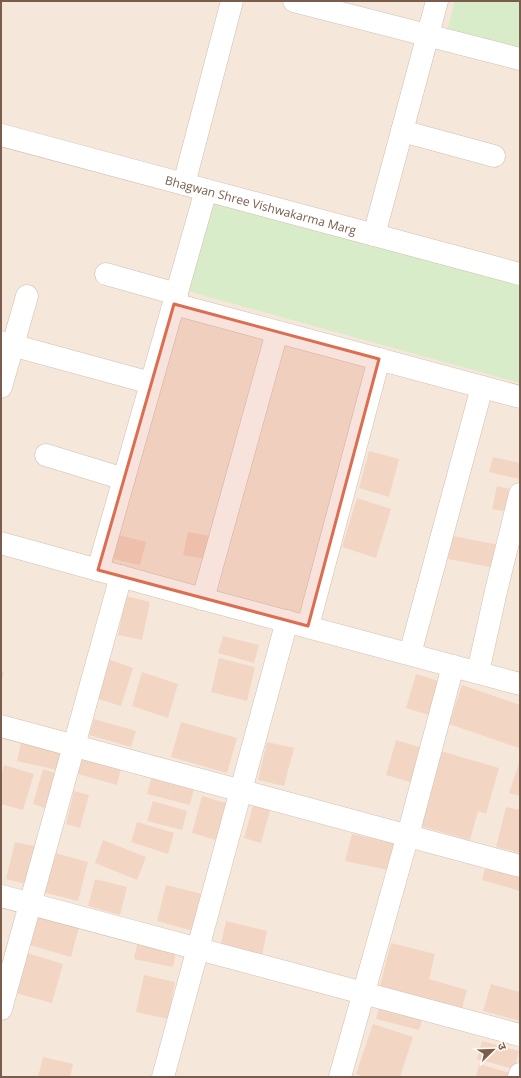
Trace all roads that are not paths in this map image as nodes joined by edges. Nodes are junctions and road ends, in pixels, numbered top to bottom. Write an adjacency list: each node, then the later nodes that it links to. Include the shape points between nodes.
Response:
1 (232, 1): 9 (street)
2 (294, 1): 4 (street)
3 (437, 1): 4 (street)
4 (428, 35): 5 (street); 6 (street)
5 (520, 59)
6 (402, 131): 8 (street); 11 (street)
7 (1, 135): 9 (street, Bhagwan Shree Vishwakarma Marg)
8 (494, 156)
9 (184, 184): 10 (street, Bhagwan Shree Vishwakarma Marg)
10 (206, 190): 11 (street, Bhagwan Shree Vishwakarma Marg); 15 (street)
11 (374, 235): 13 (street, Bhagwan Shree Vishwakarma Marg)
12 (106, 274): 15 (street)
13 (520, 274)
14 (27, 296): 17 (street)
15 (175, 299): 16 (street); 19 (street)
16 (277, 332): 18 (street); 29 (street)
17 (7, 344): 19 (street); 20 (street)
18 (379, 360): 21 (street); 31 (street)
19 (151, 383): 24 (street)
20 (1, 387)
21 (482, 387): 22 (street); 32 (street)
22 (520, 397)
23 (46, 455): 24 (street)
24 (124, 479): 27 (street)
25 (520, 494): 34 (street)
26 (1, 544): 27 (street)
27 (98, 570): 28 (street)
28 (121, 576): 29 (street); 37 (street)
29 (203, 599): 30 (street)
30 (287, 621): 31 (street); 38 (street)
31 (308, 626): 32 (street)
32 (410, 654): 33 (street)
33 (453, 666): 34 (street); 39 (street)
34 (478, 672): 35 (street)
35 (520, 684)
36 (1, 726): 37 (street)
37 (74, 745): 38 (street); 42 (street)
38 (241, 790): 39 (street); 43 (street)
39 (408, 835): 40 (street); 44 (street)
40 (520, 866)
41 (1, 896): 42 (street)
42 (30, 903): 43 (street); 45 (street)
43 (198, 949): 44 (street); 47 (street)
44 (363, 993): 46 (street); 48 (street)
45 (1, 1009)
46 (520, 1035)
47 (163, 1077)
48 (340, 1077)

